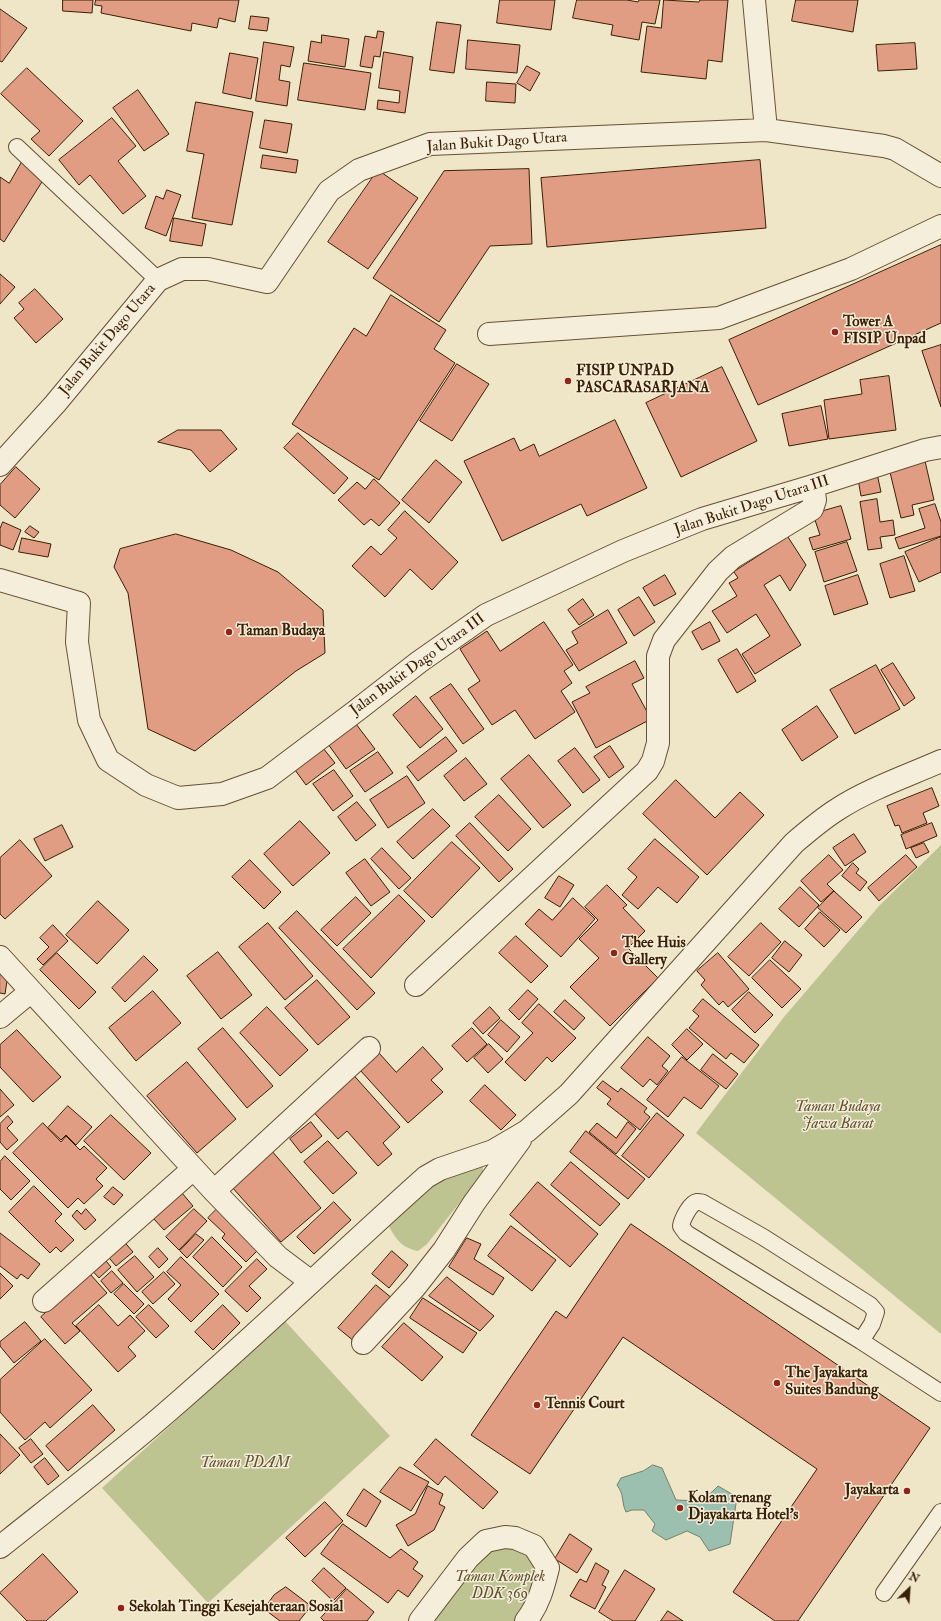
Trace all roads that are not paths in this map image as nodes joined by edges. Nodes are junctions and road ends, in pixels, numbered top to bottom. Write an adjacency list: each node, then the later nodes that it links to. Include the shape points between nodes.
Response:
1 (754, 0): 2 (street)
2 (766, 130): 4 (street, Jalan Bukit Dago Utara, via 884,146 895,149); 6 (street, Jalan Bukit Dago Utara, via 430,144 359,170 329,192 267,282 208,269 182,270)
3 (18, 147): 6 (lane)
4 (941, 176)
5 (941, 226): 7 (street, via 851,269 719,318)
6 (158, 280): 9 (street, Jalan Bukit Dago Utara, via 55,404)
7 (489, 334)
8 (941, 446): 10 (street, Jalan Bukit Dago Utara III)
9 (0, 465)
10 (813, 486): 11 (street, Jalan Bukit Dago Utara III, via 702,519 623,551 486,615 419,662 267,778 222,794 178,798 146,785 108,760 89,720 77,642 80,603); 14 (street, via 815,500 812,509 733,557 718,571 664,640 658,656 658,743 648,772)
11 (0, 580)
12 (941, 761): 18 (street, via 850,802 794,843 568,1094)
13 (0, 957): 15 (street)
14 (416, 985)
15 (30, 992): 16 (street); 19 (street)
16 (0, 1017)
17 (369, 1048): 20 (street)
18 (527, 1131): 21 (street, via 493,1152 440,1169 426,1177); 24 (street, via 474,1203 444,1250 415,1287)
19 (193, 1169): 20 (street); 22 (street)
20 (214, 1191): 21 (street, via 278,1257)
21 (310, 1281): 27 (street, via 282,1310 147,1429)
22 (44, 1301)
23 (861, 1341): 23 (lane, via 686,1233 681,1226 683,1218 694,1203 703,1202 870,1305 876,1312); 25 (lane)
24 (363, 1343)
25 (941, 1393)
26 (941, 1512): 28 (lane)
27 (0, 1547)
28 (884, 1592)
29 (420, 1621): 30 (street, via 468,1558 486,1541 505,1537 515,1538 534,1546 548,1568 540,1598)
30 (526, 1621)

